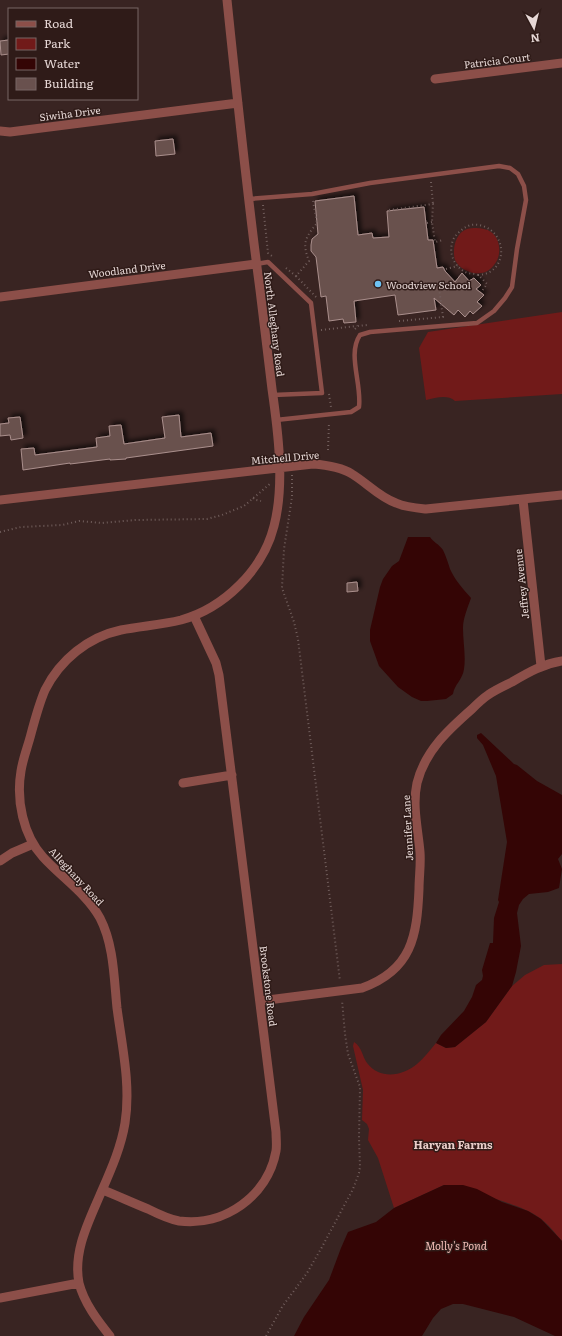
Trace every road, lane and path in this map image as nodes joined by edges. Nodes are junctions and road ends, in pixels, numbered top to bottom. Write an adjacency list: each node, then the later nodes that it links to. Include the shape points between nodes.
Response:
1 (227, 0): 4 (street, North Alleghany Road)
2 (562, 63): 3 (street, Patricia Court)
3 (435, 79)
4 (238, 103): 5 (street, Siwiha Drive, via 10,132); 8 (street, North Alleghany Road)
5 (0, 131)
6 (430, 175): 7 (lane); 10 (path); 26 (lane, via 499,166 510,168 518,174 524,186 526,200 512,287 494,310 477,323 360,335 355,342 355,362 360,390 359,407 351,412)
7 (312, 194): 9 (lane); 18 (path, via 316,223 305,239 305,251 309,261 296,276)
8 (249, 199): 9 (lane); 16 (street, North Alleghany Road)
9 (263, 199): 15 (path, via 268,253)
10 (433, 204): 11 (path); 12 (path)
11 (389, 210)
12 (432, 222): 13 (path); 14 (path, via 435,242)
13 (427, 223)
14 (443, 240)
15 (274, 257)
16 (256, 264): 22 (street, Woodland Drive); 25 (street, North Alleghany Road); 25 (lane, via 268,262 311,303 322,393)
17 (458, 266): 19 (path); 20 (path, via 467,273); 20 (path, via 451,255 454,237 469,225 485,226 496,235 502,253 497,265 489,272)
18 (285, 267)
19 (446, 269)
20 (478, 275): 21 (path, via 487,284)
21 (482, 291)
22 (0, 297)
23 (358, 326): 24 (path)
24 (321, 330)
25 (273, 396): 26 (street, North Alleghany Road)
26 (276, 420): 28 (street, North Alleghany Road)
27 (291, 466): 28 (street, Mitchell Drive); 29 (path); 34 (street, Mitchell Drive, via 328,465 351,473 396,504 413,508)
28 (279, 468): 30 (street, North Alleghany Road); 33 (street, Mitchell Drive)
29 (293, 481): 30 (path); 44 (path, via 282,588 298,639)
30 (279, 482): 32 (path, via 272,482); 37 (street, North Alleghany Road, via 274,527 261,558 225,598)
31 (562, 495): 34 (street, Mitchell Drive)
32 (253, 498): 35 (path); 36 (path, via 244,506 207,519 102,523 79,521 62,525 21,527)
33 (0, 500)
34 (523, 500): 39 (street, Jeffrey Avenue)
35 (261, 501)
36 (0, 532)
37 (194, 616): 40 (street, Brookstone Road, via 216,662); 42 (street, Alleghany Road, via 101,636 82,646 66,659 53,676 38,710 21,769 20,801 26,828)
38 (562, 661): 39 (street, Jennifer Lane)
39 (541, 666): 44 (street, Jennifer Lane, via 487,695 447,731 433,748 417,782 414,800 420,854 418,907 408,953 399,966 375,984)
40 (232, 775): 41 (street); 45 (street, Brookstone Road)
41 (183, 783)
42 (33, 844): 43 (street); 46 (street, Alleghany Road, via 93,907 102,922 110,951 126,1087 126,1108 118,1153)
43 (0, 861)
44 (341, 991): 45 (street, Jennifer Lane); 50 (path, via 348,1054 360,1087 359,1174 322,1247)
45 (260, 1001): 46 (street, Brookstone Road, via 276,1132 276,1150 262,1185 238,1209 202,1221 168,1218)
46 (103, 1190): 47 (street, Alleghany Road, via 84,1232 78,1259)
47 (79, 1283): 48 (street); 49 (street, Alleghany Road, via 94,1316)
48 (0, 1298)
49 (110, 1336)
50 (266, 1336)

